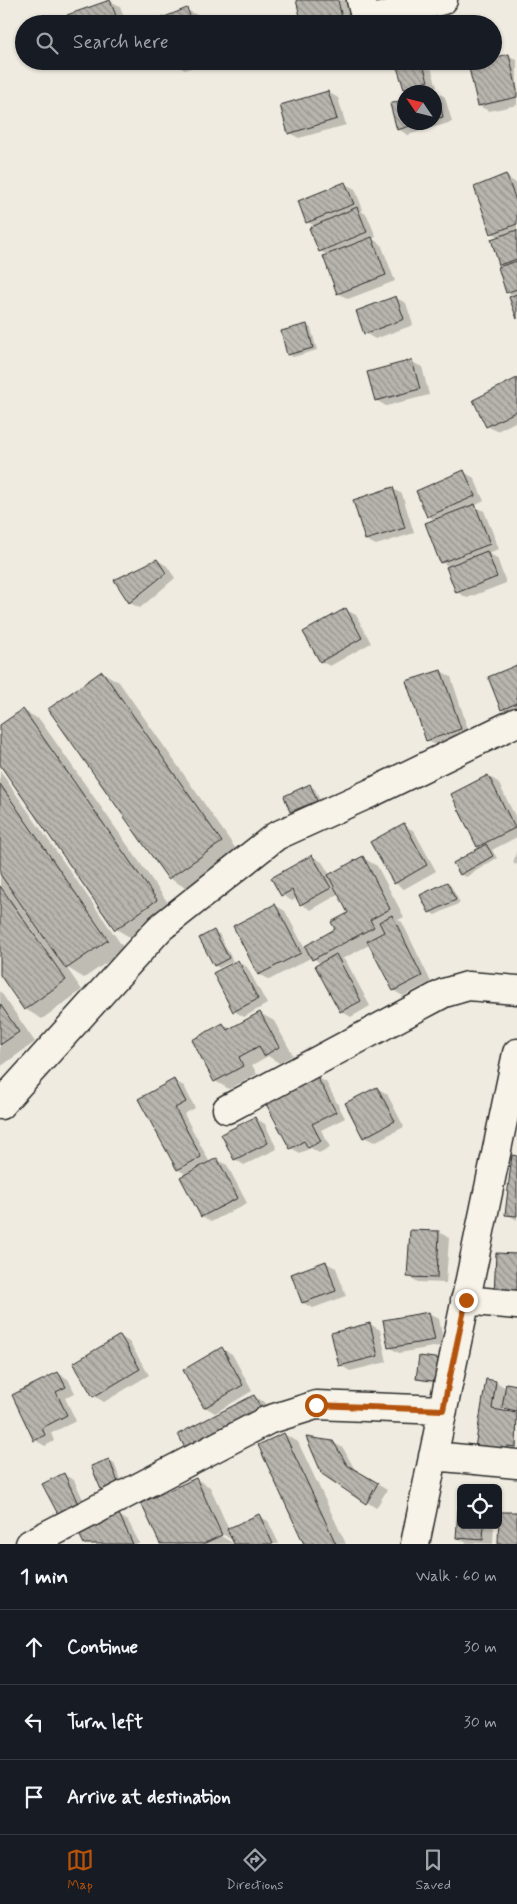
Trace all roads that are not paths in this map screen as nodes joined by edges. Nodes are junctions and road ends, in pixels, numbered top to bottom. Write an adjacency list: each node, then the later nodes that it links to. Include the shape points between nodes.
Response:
1 (361, 0): 3 (street)
2 (443, 0): 4 (street)
3 (365, 15)
4 (388, 15)
5 (517, 722): 8 (street, via 276,836 160,928)
6 (517, 990): 9 (street, via 468,986 444,993)
7 (515, 1069): 10 (street)
8 (0, 1105)
9 (227, 1110)
10 (466, 1300): 11 (street); 12 (street)
11 (517, 1305)
12 (443, 1410): 13 (street); 15 (street, via 316,1405 268,1420)
13 (433, 1456): 14 (street); 16 (street)
14 (517, 1464)
15 (30, 1544)
16 (415, 1544)

